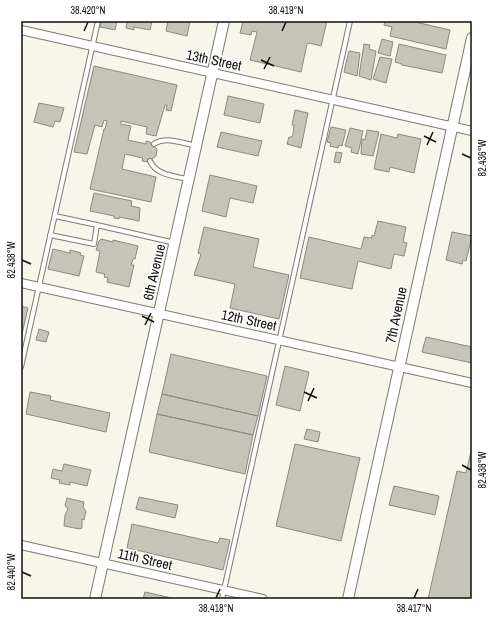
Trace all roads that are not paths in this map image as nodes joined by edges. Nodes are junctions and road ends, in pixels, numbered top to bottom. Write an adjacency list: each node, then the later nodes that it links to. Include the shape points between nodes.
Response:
1 (98, 21): 6 (lane)
2 (224, 21): 7 (street, 6th Avenue)
3 (350, 21): 8 (lane)
4 (21, 30): 6 (street, 13th Street)
5 (472, 38): 9 (street, 7th Avenue)
6 (92, 46): 7 (street, 13th Street); 15 (lane)
7 (212, 73): 8 (street, 13th Street); 12 (street, 6th Avenue)
8 (332, 99): 9 (street, 13th Street); 22 (lane)
9 (452, 126): 10 (street, 13th Street); 24 (street, 7th Avenue)
10 (472, 131)
11 (154, 144): 12 (lane, via 167,140)
12 (196, 146): 14 (street, 6th Avenue)
13 (150, 161): 14 (lane, via 160,172)
14 (189, 179): 18 (street, 6th Avenue)
15 (54, 216): 16 (lane); 17 (lane)
16 (97, 225): 17 (lane, via 94,244); 18 (lane)
17 (50, 234): 20 (lane)
18 (175, 242): 21 (street, 6th Avenue)
19 (21, 283): 20 (street, 12th Street)
20 (39, 287): 21 (street, 12th Street); 23 (lane)
21 (159, 313): 22 (street, 12th Street); 27 (street, 6th Avenue)
22 (279, 339): 24 (street, 12th Street); 28 (lane)
23 (21, 367)
24 (399, 367): 25 (street, 12th Street); 32 (street, 7th Avenue)
25 (472, 383)
26 (21, 545): 27 (street, 11th Street)
27 (103, 563): 28 (street, 11th Street); 29 (street, 6th Avenue)
28 (224, 590): 30 (lane); 31 (street, 11th Street)
29 (95, 599)
30 (222, 599)
31 (263, 599)
32 (348, 599)

